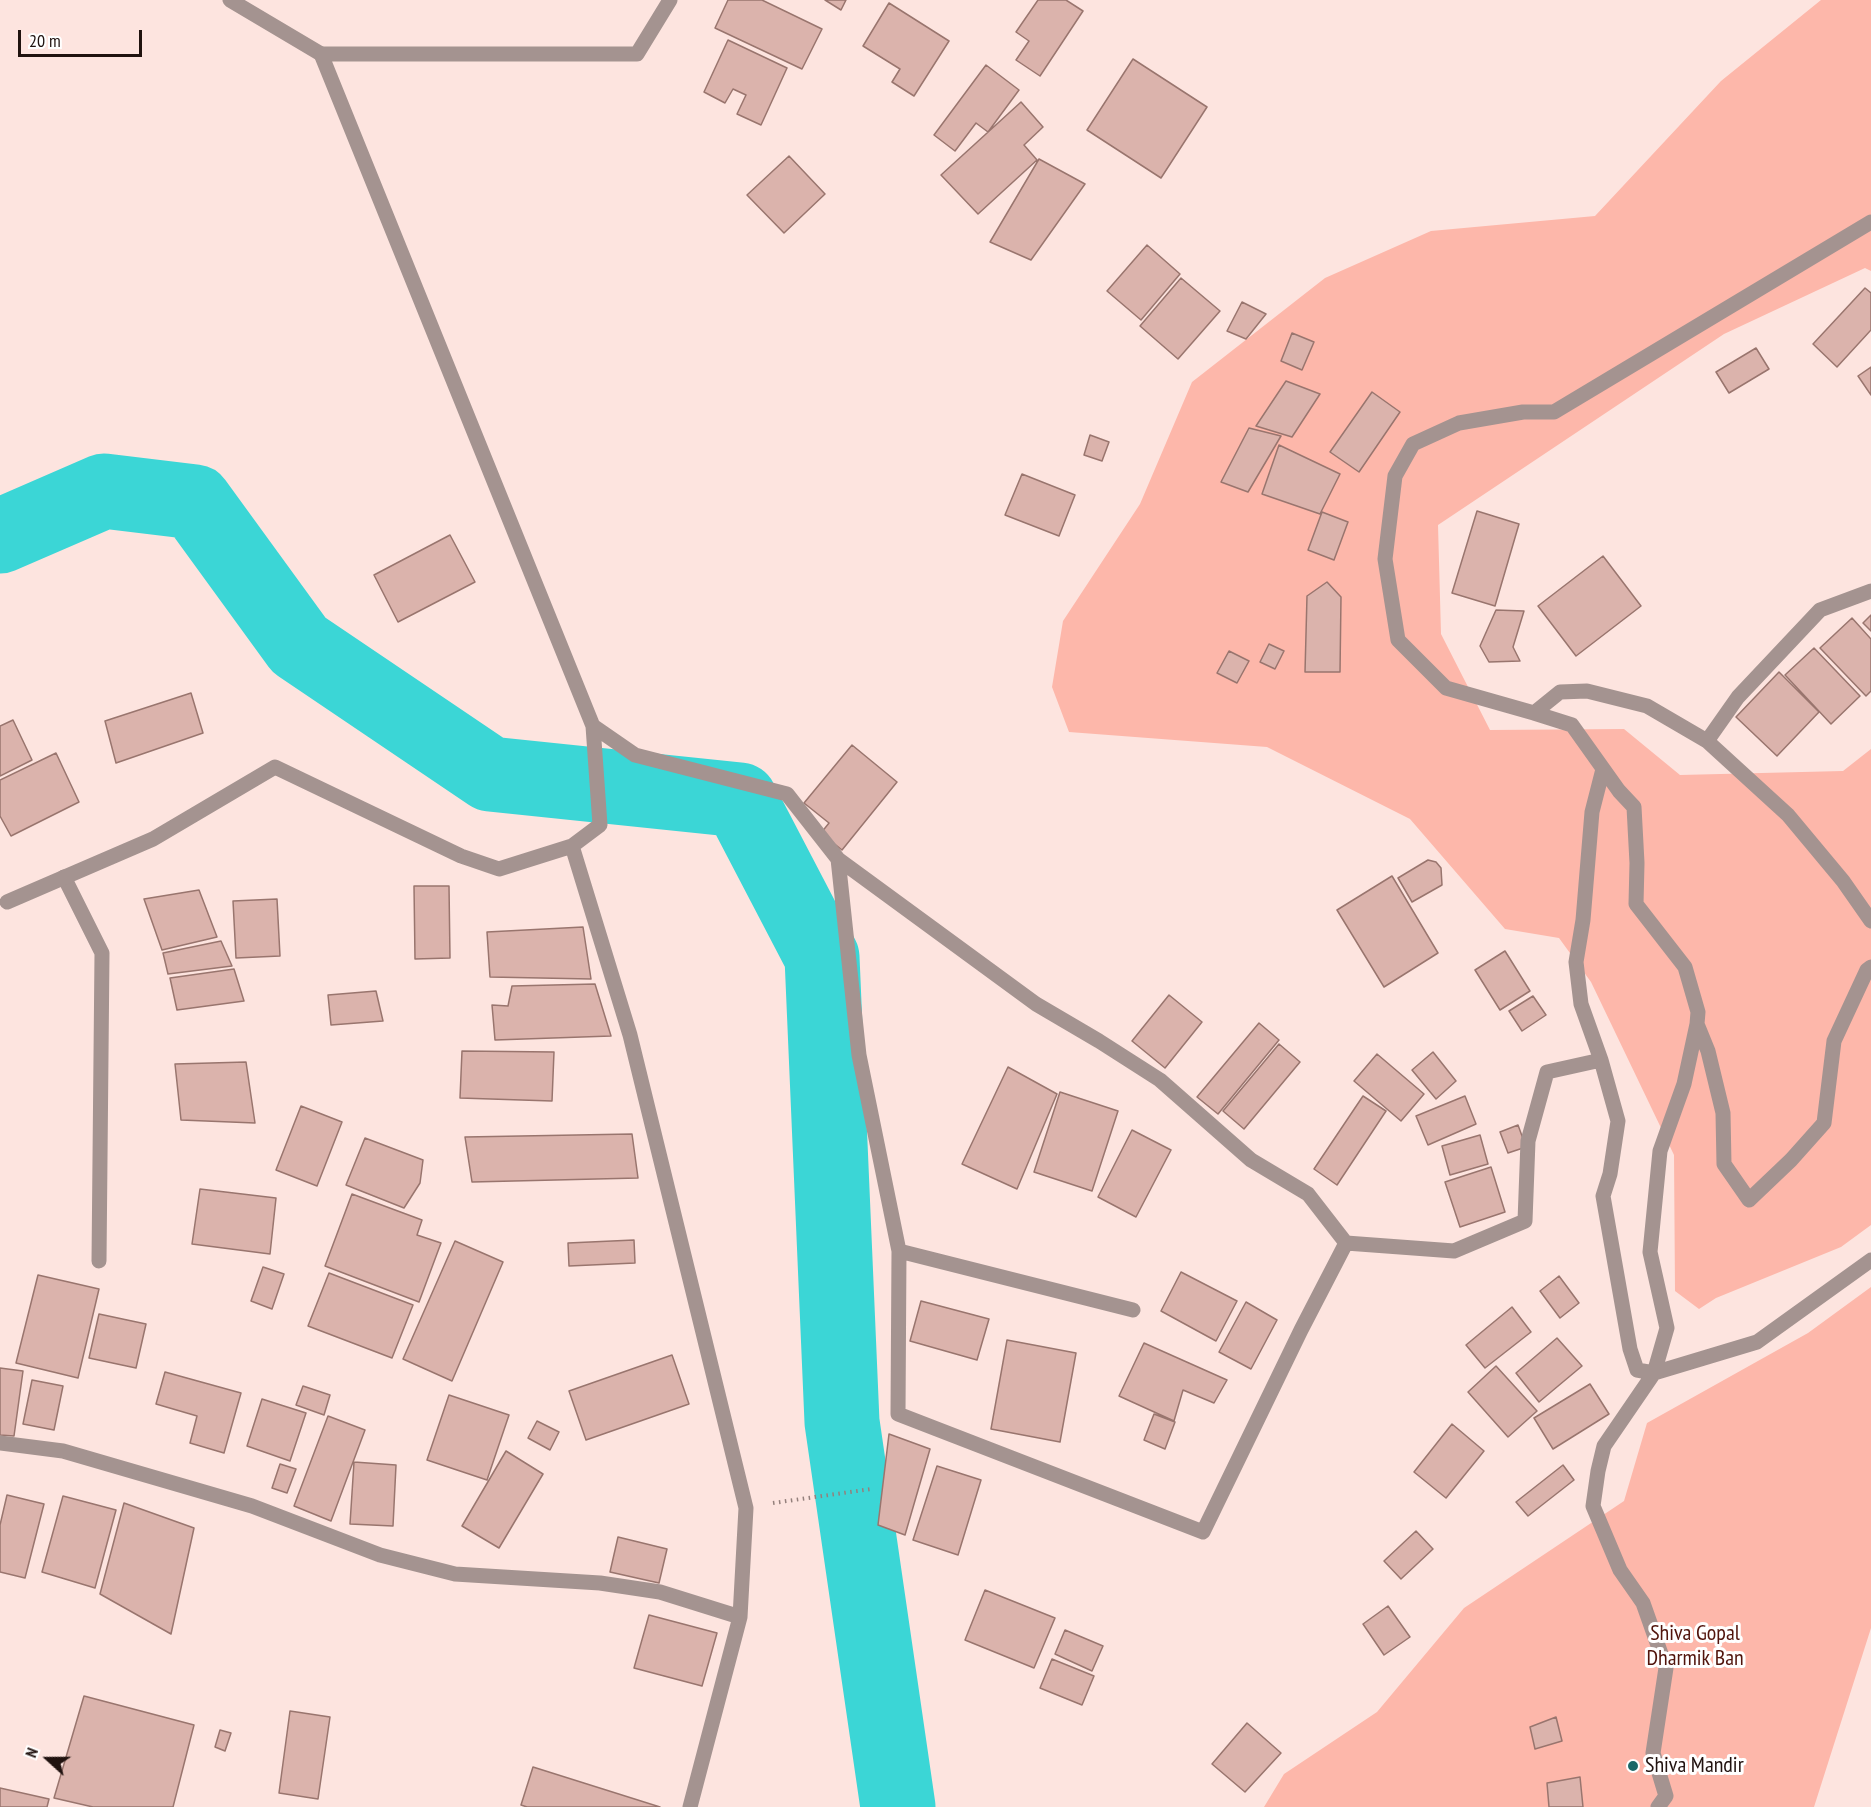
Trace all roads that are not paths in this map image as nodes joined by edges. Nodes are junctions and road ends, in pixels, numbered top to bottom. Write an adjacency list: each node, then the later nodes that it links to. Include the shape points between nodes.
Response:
1 (230, 0): 3 (street)
2 (670, 0): 3 (street, via 637,54)
3 (321, 54): 7 (street)
4 (1871, 222): 6 (street, via 1554,412 1523,412 1458,423 1413,444 1395,476 1385,559 1398,640 1446,688)
5 (1871, 591): 8 (street, via 1820,610 1738,696)
6 (1534, 713): 8 (street, via 1560,692 1587,691 1647,706); 9 (street, via 1572,725)
7 (593, 726): 10 (street, via 600,825); 11 (street, via 635,754 787,794)
8 (1707, 741): 14 (street, via 1788,815)
9 (1603, 769): 16 (street, via 1634,807 1636,904 1685,967 1698,1012); 17 (street, via 1592,812 1576,962 1581,1004)
10 (572, 846): 12 (street, via 499,868 461,856 274,767 153,839); 25 (street, via 630,1035 746,1508)
11 (838, 859): 18 (street, via 1036,1004 1160,1080 1251,1160 1308,1194); 19 (street, via 859,1055)
12 (64, 878): 13 (street); 21 (street, via 102,953)
13 (7, 902)
14 (1871, 921)
15 (1871, 967): 16 (street, via 1834,1041 1824,1123 1749,1200 1724,1164 1723,1113)
16 (1697, 1024): 23 (street, via 1684,1084 1660,1150 1650,1252 1667,1328)
17 (1601, 1060): 18 (street, via 1547,1072 1528,1141 1525,1221 1454,1251); 23 (street, via 1618,1121 1603,1196 1610,1241 1630,1349 1637,1370)
18 (1346, 1243): 19 (street, via 1203,1532 898,1414)
19 (899, 1251): 22 (street)
20 (1871, 1260): 23 (street, via 1757,1342)
21 (99, 1261)
22 (1133, 1310)
23 (1654, 1373): 27 (street, via 1604,1446 1593,1506 1620,1570 1644,1603 1666,1668 1653,1753 1666,1796)
24 (0, 1443): 25 (street, via 74,1454 252,1506 380,1555 455,1574 648,1590)
25 (740, 1617): 26 (street)
26 (690, 1807)
27 (1658, 1807)

